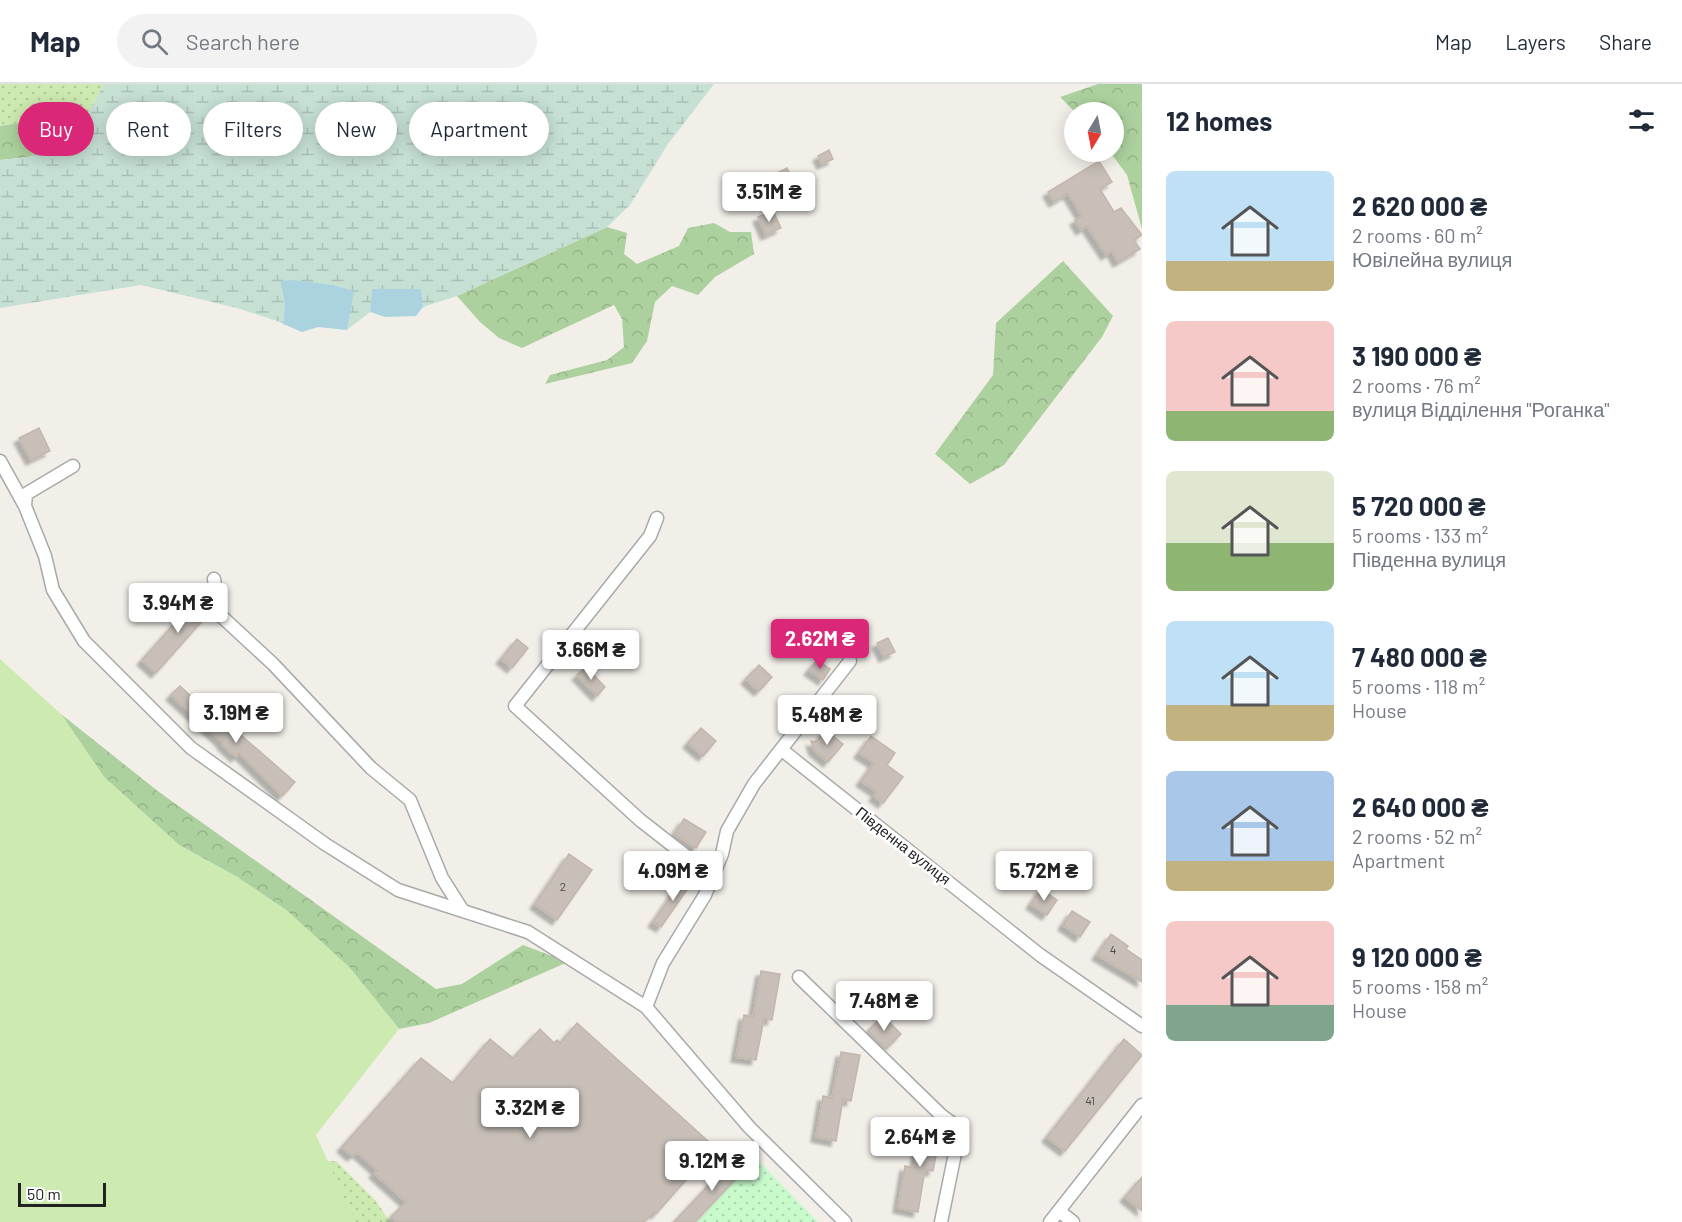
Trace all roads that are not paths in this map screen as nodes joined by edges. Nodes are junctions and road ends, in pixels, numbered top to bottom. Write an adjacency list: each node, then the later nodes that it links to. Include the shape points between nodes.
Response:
1 (0, 461): 3 (street)
2 (73, 466): 3 (street, via 26,494)
3 (25, 506): 9 (street, via 45,556 53,590 84,641 191,748 325,844 398,890)
4 (657, 518): 8 (street, via 650,536 515,706 640,820)
5 (214, 579): 9 (street, via 220,615 273,664 371,768 410,800 438,869)
6 (850, 661): 7 (street)
7 (782, 750): 8 (street, via 753,784 727,831); 12 (street, Південна вулиця, via 1040,955)
8 (713, 877): 11 (street, via 663,963)
9 (463, 911): 11 (street, via 528,932)
10 (800, 976): 16 (street, via 941,1115 960,1129)
11 (646, 1007): 15 (street, via 748,1128)
12 (1142, 1026)
13 (1142, 1106): 14 (street)
14 (1059, 1211): 17 (street); 18 (street)
15 (845, 1222)
16 (941, 1222)
17 (1050, 1222)
18 (1074, 1222)

